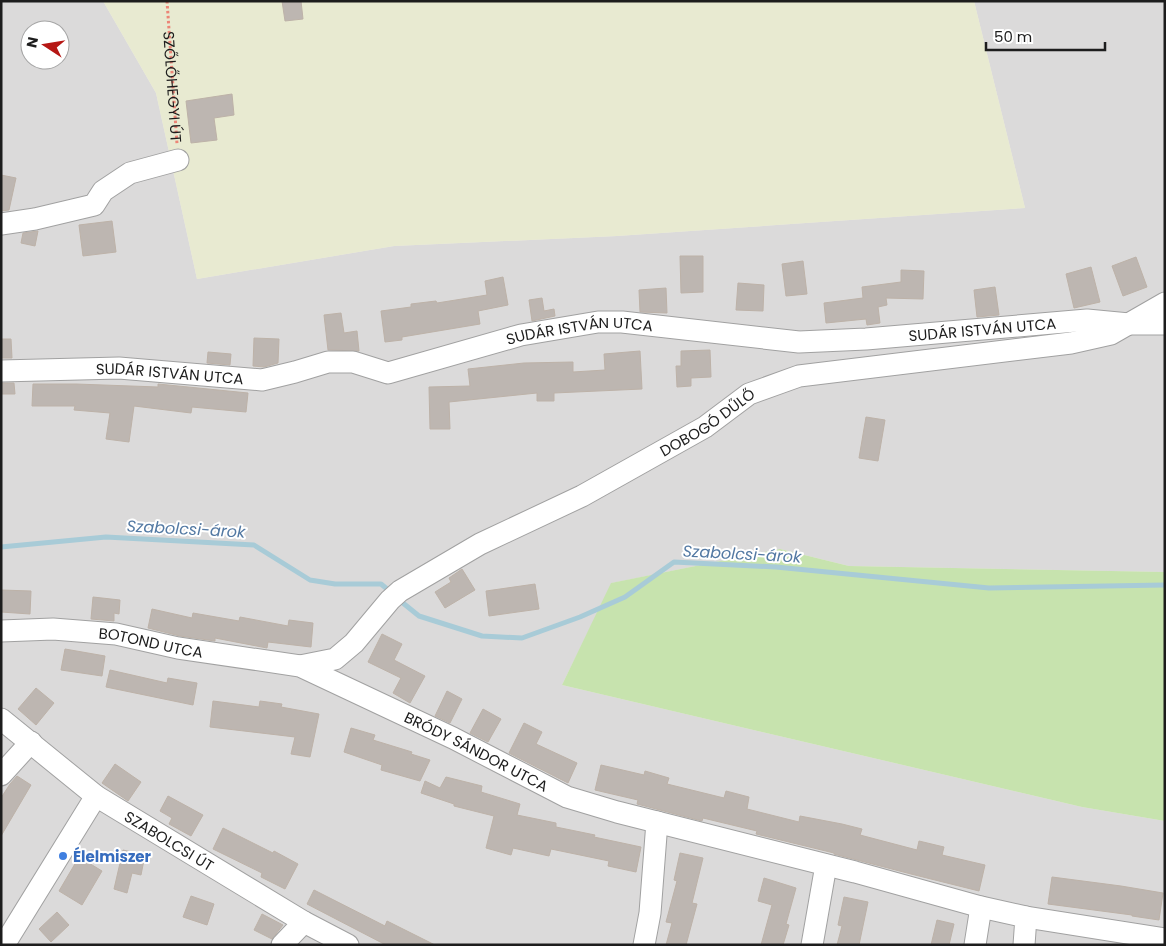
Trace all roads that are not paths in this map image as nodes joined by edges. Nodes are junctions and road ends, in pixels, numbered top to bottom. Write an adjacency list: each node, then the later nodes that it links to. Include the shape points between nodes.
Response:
1 (178, 160): 2 (street, SZŐLŐHEGYI ÚT, via 130,173 103,192 94,205)
2 (1, 224)
3 (1165, 303): 4 (street, DOBOGÓ DŰLŐ)
4 (1129, 324): 5 (street, SUDÁR ISTVÁN UTCA); 6 (street, SUDÁR ISTVÁN UTCA, via 1088,320 798,342 598,322 521,335 388,373 354,362 328,362 262,380 119,368); 8 (street, DOBOGÓ DŰLŐ, via 1111,334 1071,343 799,376 749,394 705,427 582,496 480,544 395,595 354,643 335,659)
5 (1165, 324)
6 (1, 371)
7 (1, 631): 8 (street, BOTOND UTCA, via 53,629 116,634 178,648)
8 (300, 666): 13 (street, BRÓDY SÁNDOR UTCA, via 453,738 567,797)
9 (1, 719): 10 (street, SZABOLCSI ÚT)
10 (31, 742): 11 (street); 12 (street, SZABOLCSI ÚT)
11 (1, 775)
12 (96, 796): 17 (street, SZABOLCSI ÚT); 19 (street)
13 (657, 822): 14 (street, BRÓDY SÁNDOR UTCA); 22 (street, via 650,913)
14 (826, 865): 15 (street, BRÓDY SÁNDOR UTCA); 23 (street)
15 (981, 907): 16 (street, BRÓDY SÁNDOR UTCA); 24 (street)
16 (1026, 917): 18 (street); 25 (street)
17 (304, 922): 20 (street); 21 (street, SZABOLCSI ÚT)
18 (1165, 939)
19 (4, 945)
20 (282, 945)
21 (348, 945)
22 (644, 945)
23 (812, 945)
24 (974, 945)
25 (1024, 945)

